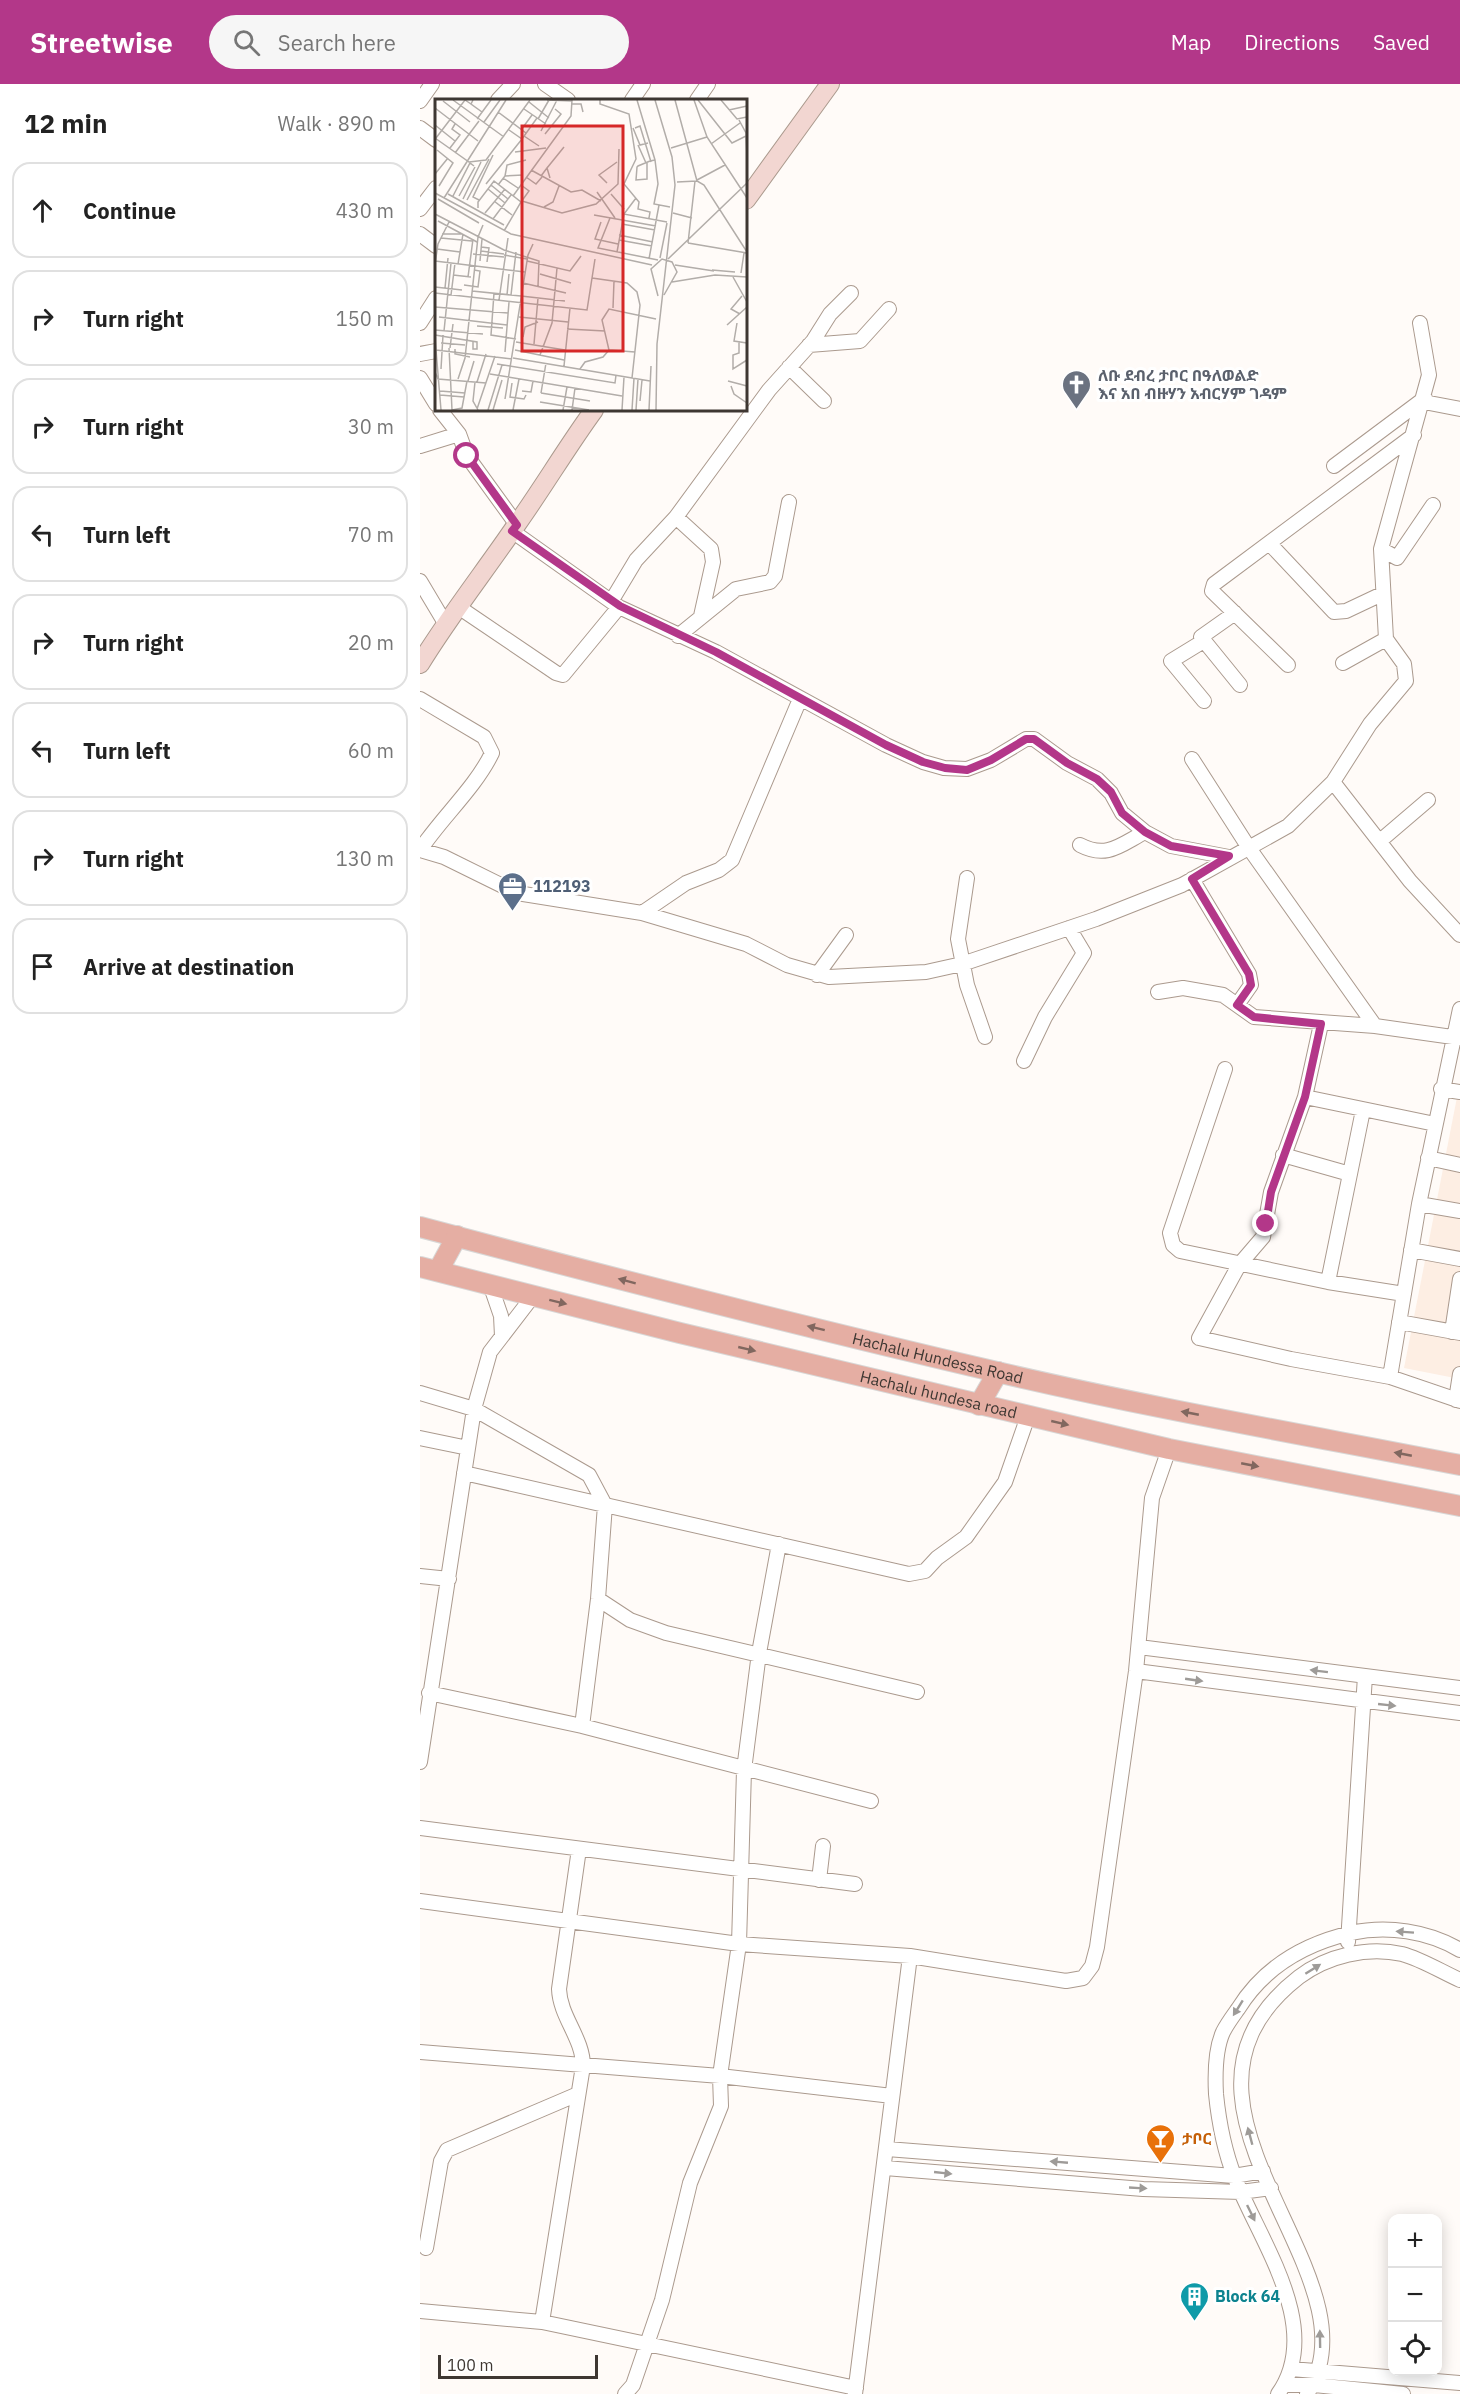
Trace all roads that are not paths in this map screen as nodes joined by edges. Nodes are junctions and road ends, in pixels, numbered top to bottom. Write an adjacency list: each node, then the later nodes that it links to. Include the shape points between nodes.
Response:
1 (432, 84): 11 (street)
2 (513, 84): 7 (street)
3 (545, 84): 8 (street)
4 (643, 84): 9 (street)
5 (708, 84): 10 (street)
6 (830, 84): 15 (street)
7 (499, 99)
8 (567, 99)
9 (633, 99)
10 (698, 99)
11 (420, 101)
12 (420, 128): 13 (street)
13 (435, 139)
14 (435, 189): 16 (street)
15 (747, 198)
16 (420, 209)
17 (420, 234): 18 (street)
18 (435, 245)
19 (851, 293): 24 (street, via 830,314)
20 (435, 300): 22 (street)
21 (889, 309): 24 (street, via 860,340)
22 (420, 323)
23 (1420, 323): 29 (street, via 1429,375)
24 (809, 345): 27 (street)
25 (435, 351): 26 (street)
26 (420, 354)
27 (789, 367): 30 (street); 41 (street)
28 (420, 378): 31 (street)
29 (1424, 400): 32 (street); 36 (street); 38 (street)
30 (824, 401)
31 (435, 402)
32 (1460, 409)
33 (441, 411): 35 (street)
34 (593, 411): 42 (street)
35 (459, 434): 37 (street); 42 (street, via 467,456)
36 (1414, 435): 43 (street); 44 (street)
37 (420, 446)
38 (1334, 466)
39 (789, 502): 50 (street, via 776,576 770,582 736,589)
40 (1433, 505): 44 (street, via 1397,558)
41 (676, 518): 47 (street, via 636,560); 50 (street, via 711,549 713,562)
42 (514, 528): 47 (street); 48 (street)
43 (1269, 543): 46 (street, via 1334,612 1346,611); 49 (street, via 1214,584 1212,591)
44 (1381, 549): 46 (street)
45 (422, 587): 51 (street)
46 (1382, 594): 53 (street)
47 (616, 603): 48 (street, via 563,675); 52 (street)
48 (457, 606): 51 (street)
49 (1235, 613): 54 (street, via 1203,635); 57 (street)
50 (701, 616): 52 (street)
51 (445, 623): 56 (street)
52 (678, 636): 60 (street, via 716,652)
53 (1386, 639): 55 (street); 63 (street, via 1404,664 1406,681 1370,724)
54 (1202, 642): 58 (street); 61 (street, via 1171,661)
55 (1343, 663)
56 (420, 664)
57 (1288, 664)
58 (1240, 685)
59 (420, 699): 69 (street, via 484,737 492,753)
60 (801, 699): 65 (street, via 886,745 945,768 967,770 1026,739 1034,739 1097,779 1111,792 1122,813); 73 (street, via 732,860 719,870 686,883)
61 (1204, 701)
62 (1192, 759): 68 (street)
63 (1333, 782): 66 (street); 68 (street, via 1288,826)
64 (1428, 801): 66 (street)
65 (1145, 832): 67 (street, via 1105,852 1094,853); 70 (street, via 1171,846)
66 (1380, 842): 76 (street)
67 (1080, 845)
68 (1248, 848): 70 (street); 83 (street)
69 (420, 850): 73 (street, via 444,857 517,893)
70 (1229, 856): 72 (street)
71 (967, 878): 77 (street, via 958,939)
72 (1192, 879): 74 (street); 80 (street, via 1249,974 1251,985)
73 (642, 913): 78 (street, via 746,944)
74 (1069, 928): 77 (street); 86 (street, via 1084,953 1045,1017)
75 (846, 935): 78 (street)
76 (1460, 935)
77 (962, 964): 78 (street, via 927,972); 84 (street)
78 (817, 975)
79 (1158, 992): 80 (street, via 1201,989 1223,995)
80 (1237, 1005): 82 (street, via 1254,1017)
81 (1460, 1009): 85 (street)
82 (1321, 1024): 83 (street); 90 (street)
83 (1375, 1026): 85 (street)
84 (985, 1037)
85 (1457, 1037): 88 (street)
86 (1024, 1061)
87 (1225, 1069): 103 (street, via 1170,1233 1173,1245 1180,1251)
88 (1441, 1089): 89 (street); 92 (street)
89 (1460, 1092)
90 (1305, 1097): 91 (street); 93 (street)
91 (1363, 1110): 92 (street); 96 (street)
92 (1434, 1124): 94 (street)
93 (1283, 1155): 96 (street); 103 (street, via 1263,1237)
94 (1428, 1158): 95 (street); 97 (street)
95 (1460, 1165)
96 (1350, 1173): 106 (street)
97 (1419, 1204): 98 (street); 101 (street)
98 (1460, 1211)
99 (420, 1227): 100 (main road, Hachalu Hundessa Road)
100 (457, 1236): 104 (main road); 114 (main road, Hachalu Hundessa Road, one-way to 100, via 654,1289)
101 (1411, 1250): 102 (street); 108 (street)
102 (1460, 1259)
103 (1239, 1265): 106 (street); 116 (street, via 1199,1338)
104 (429, 1269): 107 (main road, Hachalu hundesa road)
105 (1460, 1280): 110 (street)
106 (1328, 1282): 108 (street)
107 (490, 1284): 109 (main road, Hachalu hundesa road); 113 (street, via 501,1316)
108 (1404, 1294): 111 (street)
109 (533, 1296): 113 (street); 119 (main road, Hachalu hundesa road, one-way to 119)
110 (1458, 1307): 112 (street)
111 (1399, 1322): 112 (street); 116 (street)
112 (1456, 1333)
113 (502, 1336): 120 (street, via 490,1352)
114 (998, 1372): 119 (main road); 125 (main road, Hachalu Hundessa Road, one-way to 114)
115 (1460, 1374): 118 (street)
116 (1390, 1377): 118 (street)
117 (420, 1393): 120 (street)
118 (1458, 1401)
119 (979, 1405): 121 (main road, Hachalu hundesa road)
120 (474, 1409): 123 (street); 127 (street, via 589,1475)
121 (1028, 1416): 124 (main road, Hachalu hundesa road, one-way to 124); 129 (street, via 1005,1482 966,1538 925,1571 909,1574)
122 (420, 1438): 123 (street)
123 (468, 1448): 126 (street)
124 (1169, 1449): 128 (main road, Hachalu hundesa road, one-way to 128); 133 (street, via 1152,1498)
125 (1460, 1465)
126 (464, 1473): 127 (street); 131 (street)
127 (605, 1505): 129 (street); 132 (street)
128 (1460, 1506)
129 (779, 1544): 134 (street)
130 (420, 1576): 131 (street)
131 (449, 1579): 139 (street)
132 (598, 1599): 134 (street, via 630,1620 666,1633); 142 (street)
133 (1139, 1647): 135 (street); 136 (street, one-way to 133)
134 (759, 1653): 138 (street); 144 (street)
135 (1136, 1671): 140 (street, one-way to 140); 158 (street, via 1097,1947 1092,1966 1083,1978 1066,1981)
136 (1365, 1676): 137 (street); 140 (street)
137 (1460, 1688)
138 (917, 1692)
139 (429, 1693): 142 (street); 143 (street)
140 (1364, 1702): 141 (street, one-way to 141); 154 (street)
141 (1460, 1713)
142 (582, 1726): 144 (street)
143 (420, 1762)
144 (744, 1770): 145 (street); 149 (street)
145 (872, 1801)
146 (420, 1828): 148 (street)
147 (823, 1846): 150 (street)
148 (579, 1849): 149 (street); 153 (street)
149 (741, 1871): 150 (street); 155 (street)
150 (819, 1880): 151 (street)
151 (855, 1884)
152 (420, 1900): 153 (street)
153 (570, 1920): 155 (street); 161 (street, via 560,2003 577,2040)
154 (1347, 1934): 156 (street, one-way to 154, via 1412,1931 1362,1930); 157 (street); 168 (street, one-way to 168, via 1320,1941 1273,1967 1249,1990 1223,2033 1215,2082 1220,2132)
155 (739, 1944): 158 (street); 162 (street)
156 (1460, 1950)
157 (1349, 1953): 159 (street, via 1402,1954); 167 (street, one-way to 157, via 1244,2114 1241,2077 1245,2049 1264,2013 1295,1981 1314,1966)
158 (910, 1956): 164 (street)
159 (1460, 1980)
160 (420, 2052): 161 (street)
161 (583, 2066): 162 (street); 163 (street)
162 (720, 2076): 164 (street); 174 (street, via 721,2106 690,2183 662,2300)
163 (578, 2094): 171 (street, via 447,2150 441,2161); 173 (street)
164 (892, 2096): 165 (street)
165 (887, 2149): 166 (street); 168 (street, one-way to 165)
166 (885, 2168): 170 (street, one-way to 170, via 1021,2181); 180 (street)
167 (1263, 2171): 168 (street); 169 (street)
168 (1234, 2176): 170 (street)
169 (1271, 2188): 170 (street); 176 (street, one-way to 169, via 1321,2337 1316,2298)
170 (1241, 2192): 175 (street, one-way to 175, via 1276,2263 1290,2307)
171 (426, 2248)
172 (420, 2311): 173 (street)
173 (542, 2322): 174 (street)
174 (645, 2345): 180 (street); 181 (street, via 633,2385)
175 (1291, 2369): 176 (street); 178 (street)
176 (1319, 2371): 177 (street); 179 (street)
177 (1460, 2383)
178 (1282, 2389): 179 (street)
179 (1311, 2389): 182 (street)
180 (856, 2391)
181 (625, 2394)
182 (1403, 2394)

